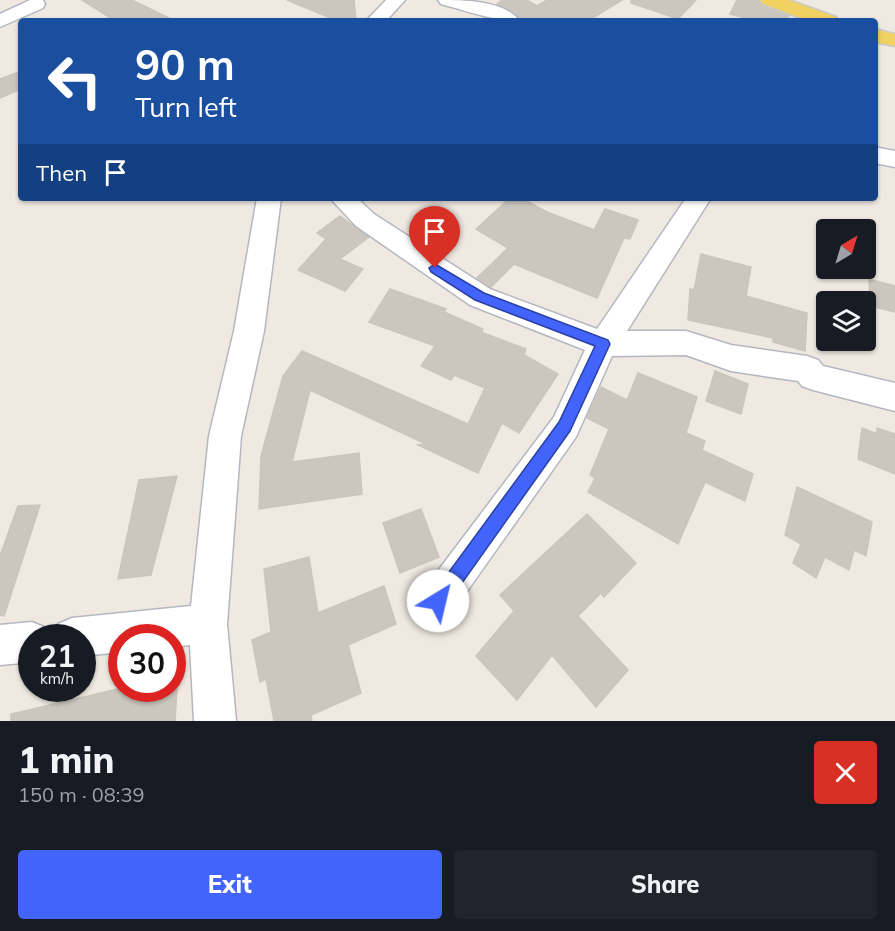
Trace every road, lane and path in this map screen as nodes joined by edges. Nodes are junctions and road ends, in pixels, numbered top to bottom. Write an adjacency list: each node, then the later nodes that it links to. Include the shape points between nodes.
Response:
1 (396, 0): 5 (street)
2 (447, 0): 6 (street, via 497,12)
3 (770, 0): 7 (main road)
4 (39, 6): 8 (street)
5 (378, 18)
6 (506, 18)
7 (821, 18)
8 (0, 21)
9 (878, 36): 10 (main road)
10 (895, 40)
11 (878, 156): 12 (street)
12 (895, 159)
13 (269, 201): 19 (street, via 249,331 225,436)
14 (345, 201): 16 (street, via 365,220 480,297)
15 (697, 201): 16 (street)
16 (603, 344): 17 (street, via 686,343 731,358 807,369 813,377); 18 (street, via 564,427)
17 (895, 397)
18 (438, 601)
19 (208, 624): 20 (street); 23 (street)
20 (96, 636)
21 (18, 643): 22 (street)
22 (0, 645)
23 (215, 721)

